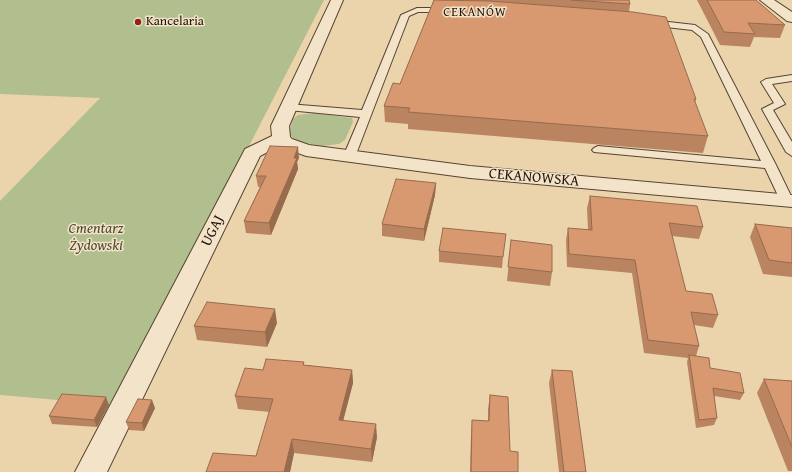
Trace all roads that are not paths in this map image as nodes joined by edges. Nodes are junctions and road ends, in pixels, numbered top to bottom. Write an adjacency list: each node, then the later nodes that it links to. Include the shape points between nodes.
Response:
1 (337, 0): 7 (street)
2 (766, 0): 4 (street)
3 (457, 11): 8 (lane, via 426,9 405,15)
4 (792, 18)
5 (644, 22): 13 (lane, via 695,28 705,36)
6 (792, 78): 11 (lane, via 766,82 780,104 767,109)
7 (288, 107): 8 (lane); 9 (street, via 280,126)
8 (366, 114): 12 (lane)
9 (281, 138): 12 (street, CEKANOWSKA, via 286,143 306,150); 15 (street, UGAJ, via 252,153)
10 (598, 150): 13 (lane)
11 (792, 152)
12 (349, 156): 14 (street, CEKANOWSKA, via 470,172)
13 (770, 165): 14 (lane)
14 (789, 201)
15 (91, 472)

